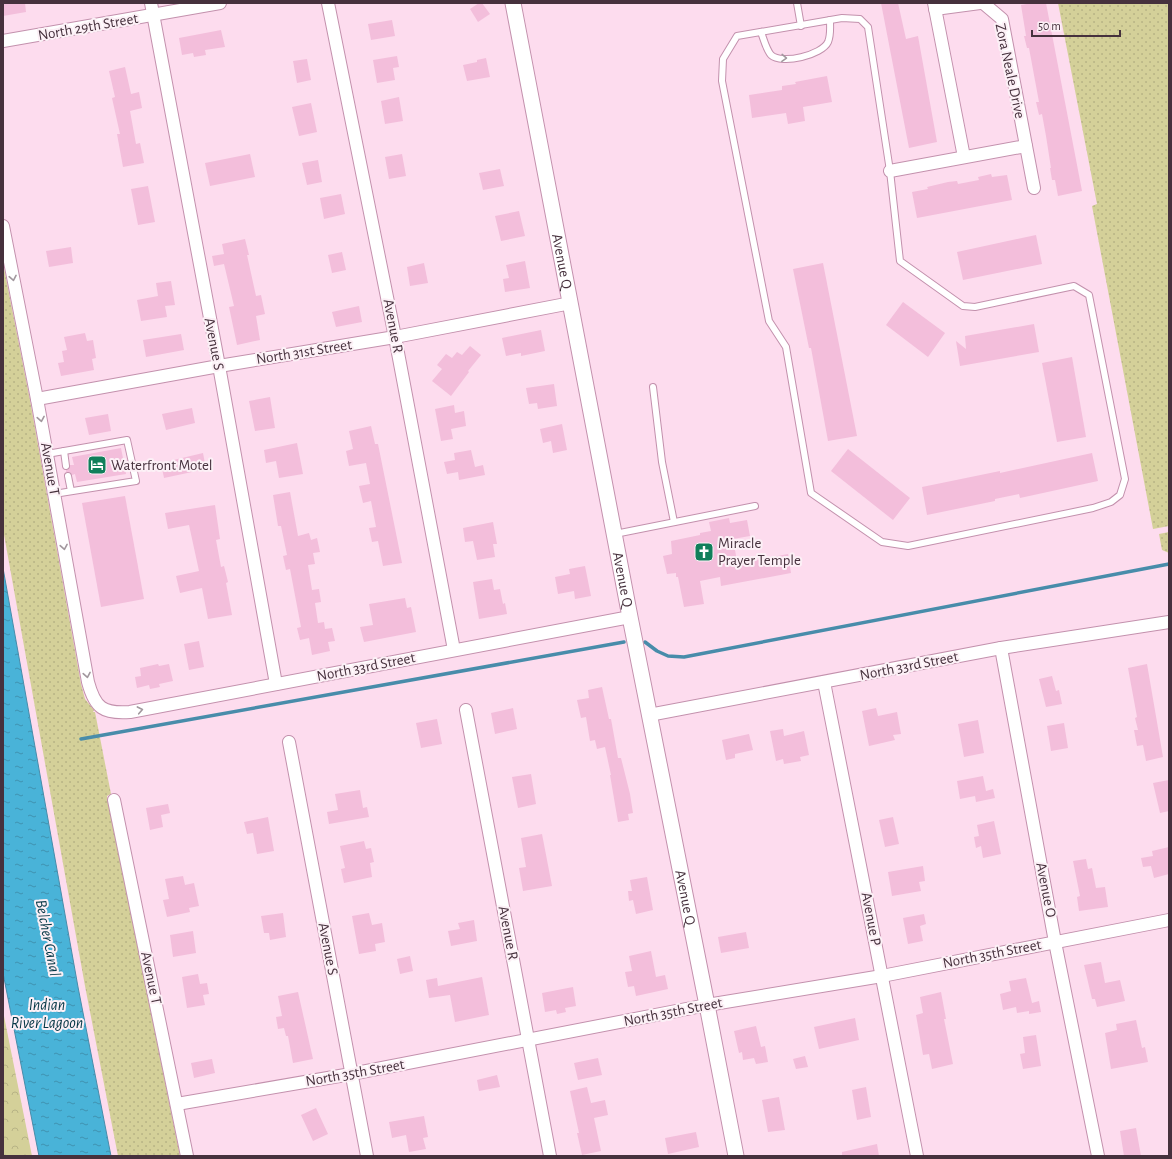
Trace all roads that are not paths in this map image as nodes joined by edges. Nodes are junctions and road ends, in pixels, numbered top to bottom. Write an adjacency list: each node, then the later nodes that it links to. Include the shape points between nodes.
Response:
1 (151, 3): 8 (street, Avenue S)
2 (220, 3): 8 (street, North 29th Street)
3 (328, 3): 19 (street, Avenue R)
4 (513, 3): 18 (street, Avenue Q)
5 (797, 3): 10 (lane)
6 (981, 3): 7 (street, Zora Neale Drive); 13 (street, Zora Neale Drive, via 1002,19)
7 (934, 6): 14 (street, Zora Neale Drive)
8 (153, 15): 12 (street, North 29th Street); 20 (street, Avenue S)
9 (830, 20): 10 (lane); 11 (lane, one-way to 9, via 772,56 785,59 813,54 822,49 828,42); 15 (lane, via 860,19 868,27)
10 (801, 26): 11 (lane)
11 (761, 32): 15 (lane, via 737,36 723,59 722,81 769,321 786,347 811,493 882,542 908,546 1093,508 1111,502 1120,495 1125,478 1089,295 1074,286 976,307 963,306 900,261)
12 (3, 42)
13 (1026, 146): 14 (street); 16 (street, Zora Neale Drive)
14 (964, 157): 15 (street)
15 (890, 171)
16 (1034, 188)
17 (3, 226): 22 (street, Avenue T, one-way to 22)
18 (571, 302): 19 (street, North 31st Street); 31 (street, Avenue Q)
19 (395, 337): 20 (street, North 31st Street); 35 (street, Avenue R)
20 (219, 366): 22 (street, North 31st Street); 37 (street, Avenue S)
21 (653, 387): 30 (lane, via 662,462)
22 (37, 399): 24 (street, Avenue T, one-way to 24)
23 (64, 451): 24 (lane); 25 (lane); 27 (lane, via 127,440 136,481)
24 (47, 454): 28 (street, Avenue T)
25 (66, 466)
26 (68, 476): 27 (lane)
27 (71, 491): 28 (lane)
28 (54, 494): 38 (street, Avenue T, one-way to 38, via 91,696)
29 (755, 506): 30 (lane)
30 (674, 522): 31 (lane)
31 (614, 534): 32 (street, Avenue Q)
32 (630, 617): 35 (street, North 33rd Street); 40 (street, Avenue Q)
33 (1169, 622): 34 (street, North 33rd Street)
34 (1001, 648): 36 (street, North 33rd Street); 44 (street, Avenue O)
35 (454, 650): 37 (street, North 33rd Street)
36 (824, 682): 40 (street, North 33rd Street); 45 (street, Avenue P)
37 (276, 684): 38 (street, North 33rd Street, one-way to 37, via 111,712 130,712)
38 (102, 708)
39 (466, 710): 47 (street, Avenue R)
40 (649, 715): 46 (street, Avenue Q)
41 (289, 742): 48 (street, Avenue S)
42 (114, 800): 49 (street, Avenue T)
43 (1169, 920): 44 (street, North 35th Street)
44 (1055, 942): 45 (street, North 35th Street); 55 (street, Avenue O)
45 (882, 976): 46 (street, North 35th Street); 54 (street, Avenue P)
46 (708, 1005): 47 (street, North 35th Street); 53 (street, Avenue Q)
47 (528, 1040): 48 (street, North 35th Street); 52 (street, Avenue R)
48 (351, 1074): 49 (street, North 35th Street); 51 (street, Avenue S)
49 (177, 1104): 50 (street, Avenue T)
50 (187, 1156)
51 (367, 1156)
52 (550, 1156)
53 (736, 1156)
54 (917, 1156)
55 (1098, 1156)

